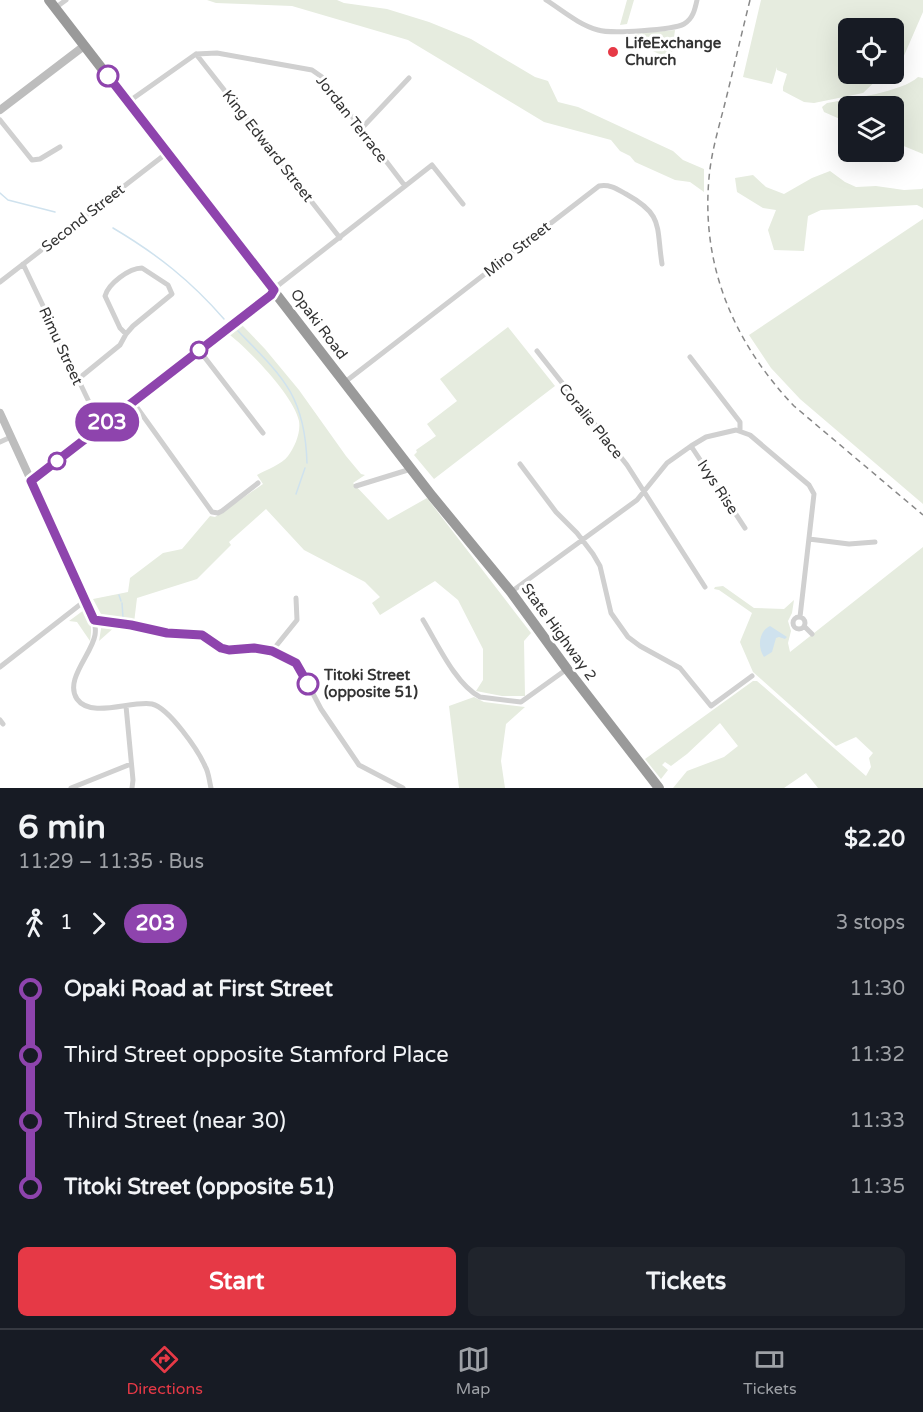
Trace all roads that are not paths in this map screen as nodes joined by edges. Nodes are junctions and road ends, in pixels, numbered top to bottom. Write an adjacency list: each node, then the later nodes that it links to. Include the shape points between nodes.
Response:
1 (66, 0): 4 (street)
2 (546, 0): 3 (street, via 590,28 606,32 684,24 694,12)
3 (697, 0)
4 (52, 4): 5 (highway, Opaki Road)
5 (84, 46): 8 (highway, Opaki Road); 9 (street)
6 (196, 54): 8 (street); 11 (street, Jordan Terrace, via 218,52 312,70 322,77); 16 (street, King Edward Street)
7 (409, 78): 11 (street)
8 (128, 102): 13 (highway, Opaki Road)
9 (0, 110)
10 (0, 120): 12 (street, via 32,160)
11 (362, 129): 14 (street, Jordan Terrace)
12 (60, 147)
13 (167, 153): 17 (street, Second Street); 20 (highway, Opaki Road)
14 (405, 186): 15 (street, via 432,165); 16 (street)
15 (463, 204)
16 (340, 238): 20 (street)
17 (23, 264): 19 (street, Second Street); 25 (street, Rimu Street)
18 (662, 264): 26 (street, Miro Street, via 659,230 648,207 612,186 599,186)
19 (0, 282)
20 (274, 290): 22 (street); 26 (highway, Opaki Road)
21 (126, 334): 21 (street, via 105,297 133,269 142,268 168,285 172,294); 25 (street, via 120,345)
22 (199, 350): 27 (street); 31 (street)
23 (537, 351): 40 (street, Coralie Place, via 627,465)
24 (690, 357): 30 (street, via 740,422)
25 (77, 380): 29 (street, Rimu Street)
26 (345, 382): 36 (highway, Opaki Road)
27 (133, 402): 29 (street); 38 (street, via 211,510 222,511)
28 (0, 413): 32 (street)
29 (101, 427): 37 (street)
30 (740, 430): 34 (street, via 706,437); 43 (street, via 812,489)
31 (263, 434)
32 (11, 437): 33 (street); 37 (street)
33 (0, 442)
34 (692, 446): 40 (street, via 667,463); 42 (street, Ivys Rise)
35 (519, 464): 44 (street)
36 (412, 468): 39 (street); 41 (highway, Opaki Road)
37 (31, 481): 49 (street)
38 (258, 483)
39 (356, 486)
40 (643, 493): 44 (street); 46 (street, Coralie Place)
41 (432, 496): 47 (highway, State Highway 2)
42 (745, 528)
43 (809, 539): 45 (street, via 849,544); 50 (street)
44 (583, 540): 47 (street); 58 (street, via 600,567 608,607 619,625 633,642 680,668 711,706)
45 (875, 542)
46 (705, 587)
47 (511, 592): 57 (highway, State Highway 2)
48 (296, 598): 55 (street, via 297,620)
49 (86, 600): 51 (street); 56 (street)
50 (800, 617): 53 (street); 53 (street, via 793,620 794,626)
51 (94, 620): 55 (street, via 202,635 229,650); 59 (street, via 95,636 74,683 75,694 81,703 91,707)
52 (423, 620): 57 (street, via 456,674 480,697 521,702)
53 (804, 626): 54 (street)
54 (812, 634)
55 (272, 651): 64 (street, via 296,663 359,765)
56 (0, 667)
57 (567, 669): 65 (highway, State Highway 2)
58 (752, 676)
59 (126, 706): 60 (street); 63 (street, via 153,704 166,712 204,763)
60 (131, 764): 61 (street); 62 (street)
61 (71, 788)
62 (132, 788)
63 (211, 788)
64 (403, 788)
65 (658, 788)

